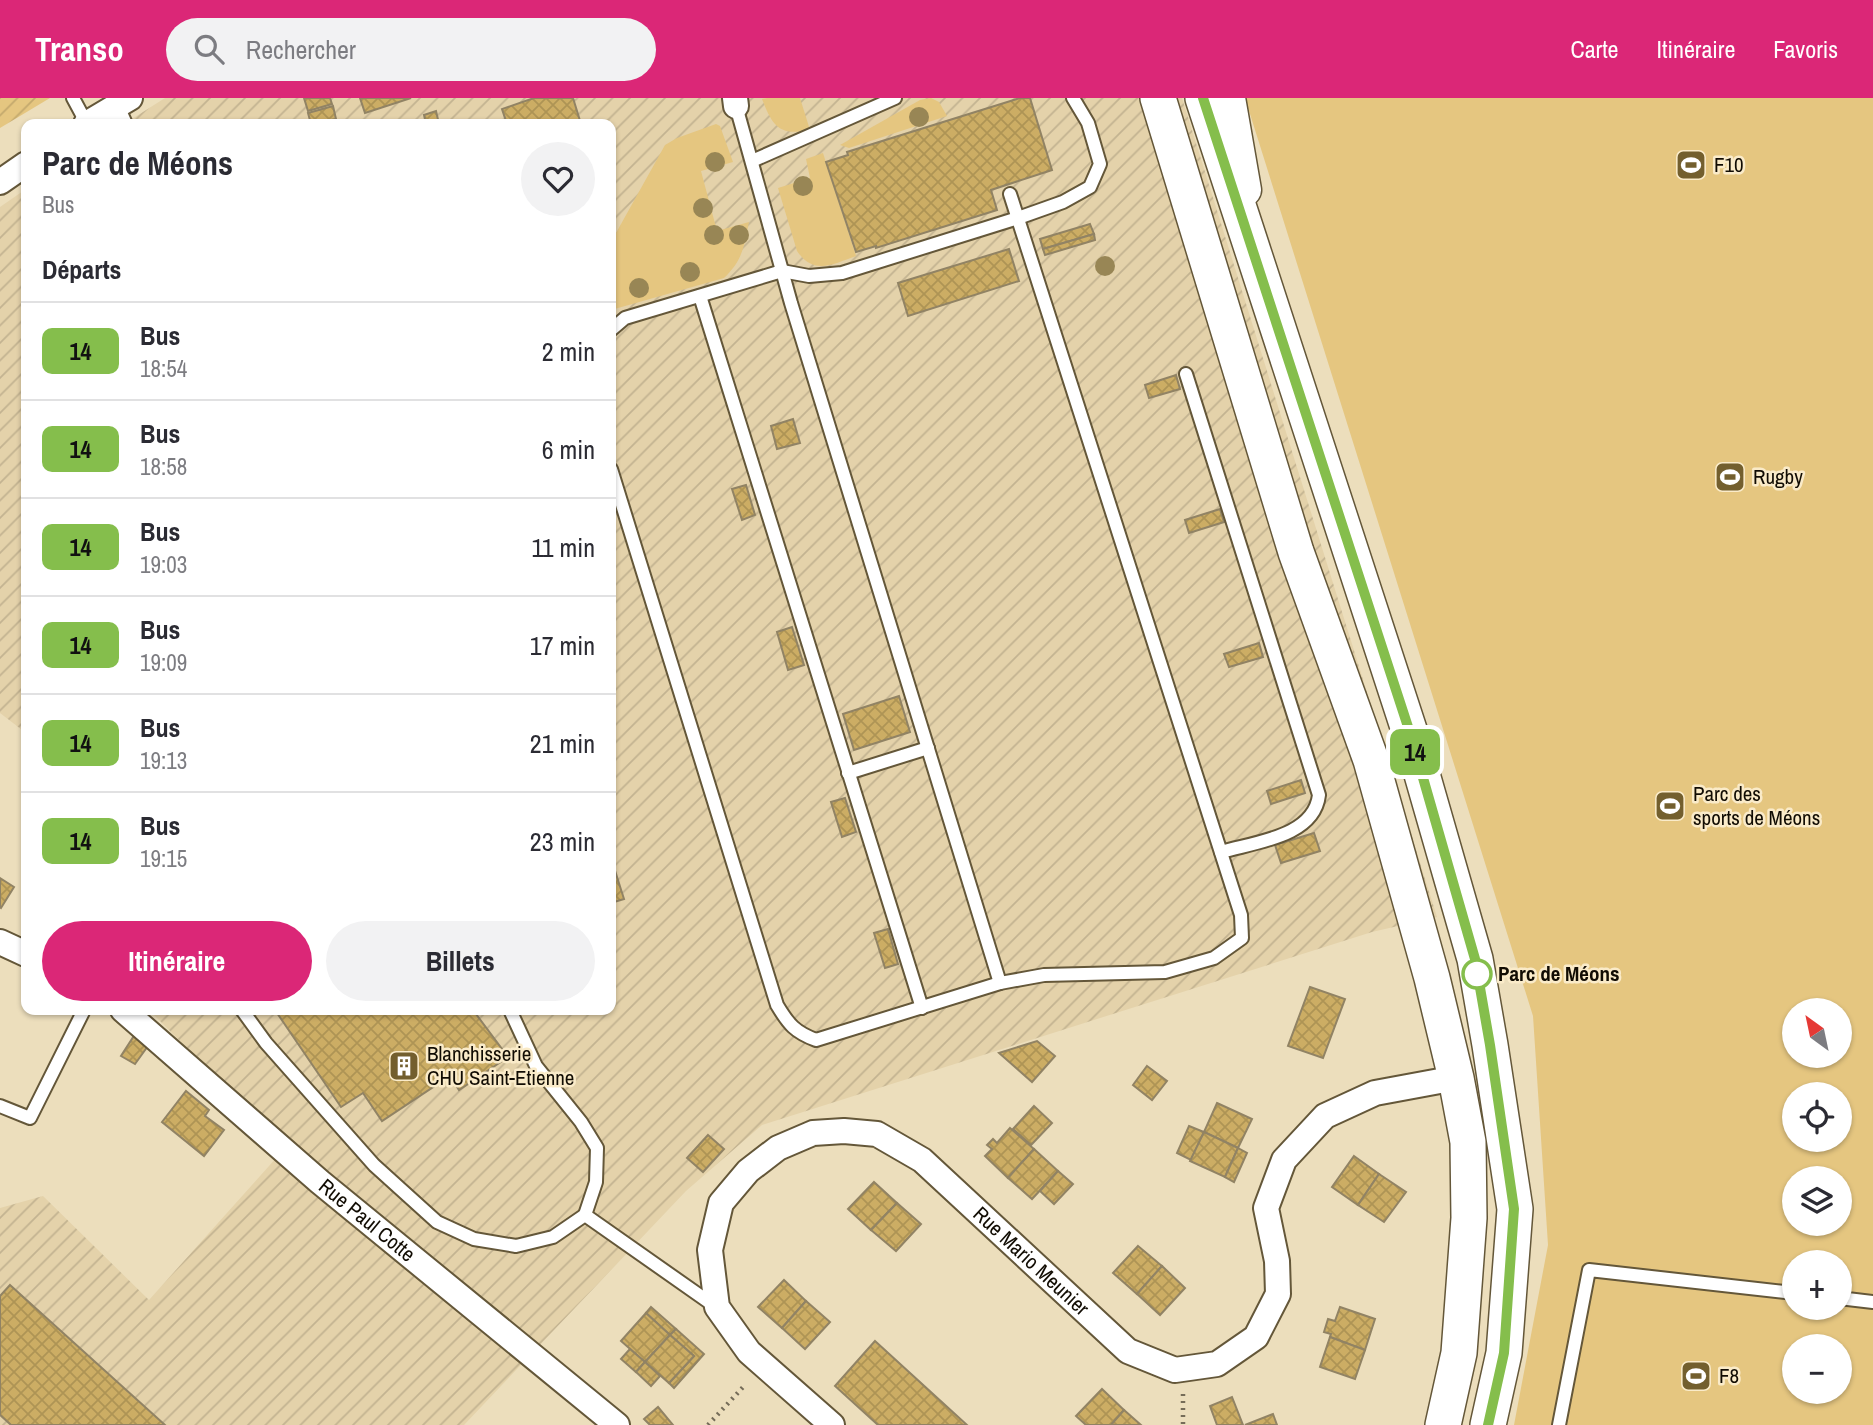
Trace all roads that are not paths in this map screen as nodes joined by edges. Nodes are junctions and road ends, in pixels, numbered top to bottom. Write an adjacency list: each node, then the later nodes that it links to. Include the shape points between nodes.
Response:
1 (73, 98): 9 (lane)
2 (895, 98): 11 (lane)
3 (1073, 98): 15 (lane, via 1088,123 1100,164 1090,187)
4 (1158, 98): 33 (main road, via 1296,552 1371,760)
5 (1203, 98): 17 (main road)
6 (1229, 98): 17 (street)
7 (736, 102): 11 (lane)
8 (125, 109): 10 (street)
9 (84, 119)
10 (99, 119)
11 (751, 161): 16 (lane)
12 (21, 167): 13 (street)
13 (0, 182)
14 (1010, 194): 15 (lane)
15 (1018, 218): 16 (lane, via 842,274 809,276); 24 (lane)
16 (782, 271): 18 (lane); 22 (lane)
17 (1262, 281): 43 (main road, via 1411,736 1475,959 1514,1209 1504,1353)
18 (700, 296): 19 (lane, via 625,318); 23 (lane)
19 (616, 326)
20 (1186, 374): 24 (lane, via 1320,795 1318,807 1294,831)
21 (616, 485): 28 (lane, via 777,1005 799,1034 816,1040)
22 (928, 748): 23 (lane); 27 (lane)
23 (848, 773): 28 (lane)
24 (1221, 852): 27 (lane, via 1241,915 1242,938 1214,958 1165,972 1044,975)
25 (0, 942): 26 (street)
26 (21, 952)
27 (1000, 982): 28 (lane)
28 (922, 1008)
29 (82, 1015): 34 (lane, via 30,1118)
30 (129, 1015): 40 (street, Rue Paul Cotte, via 320,1182)
31 (246, 1015): 35 (lane, via 374,1165 437,1222 474,1239 516,1246 553,1237)
32 (512, 1015): 35 (lane, via 536,1066 597,1148 596,1182)
33 (1456, 1079): 39 (street, Rue Mario Meunier, via 1375,1093 1325,1116 1284,1160 1266,1208 1277,1261 1278,1294 1256,1337 1217,1364 1175,1370 1128,1351 922,1160 877,1134 813,1133 778,1148 748,1171 721,1203 710,1250); 42 (main road, via 1468,1142 1469,1218 1459,1353)
34 (0, 1106)
35 (585, 1215): 39 (lane)
36 (1782, 1292): 44 (lane, via 1589,1270)
37 (1852, 1300): 38 (lane)
38 (1873, 1302)
39 (717, 1307): 41 (street, Rue Mario Meunier, via 749,1352)
40 (617, 1425)
41 (832, 1425)
42 (1443, 1425)
43 (1488, 1425)
44 (1559, 1425)

